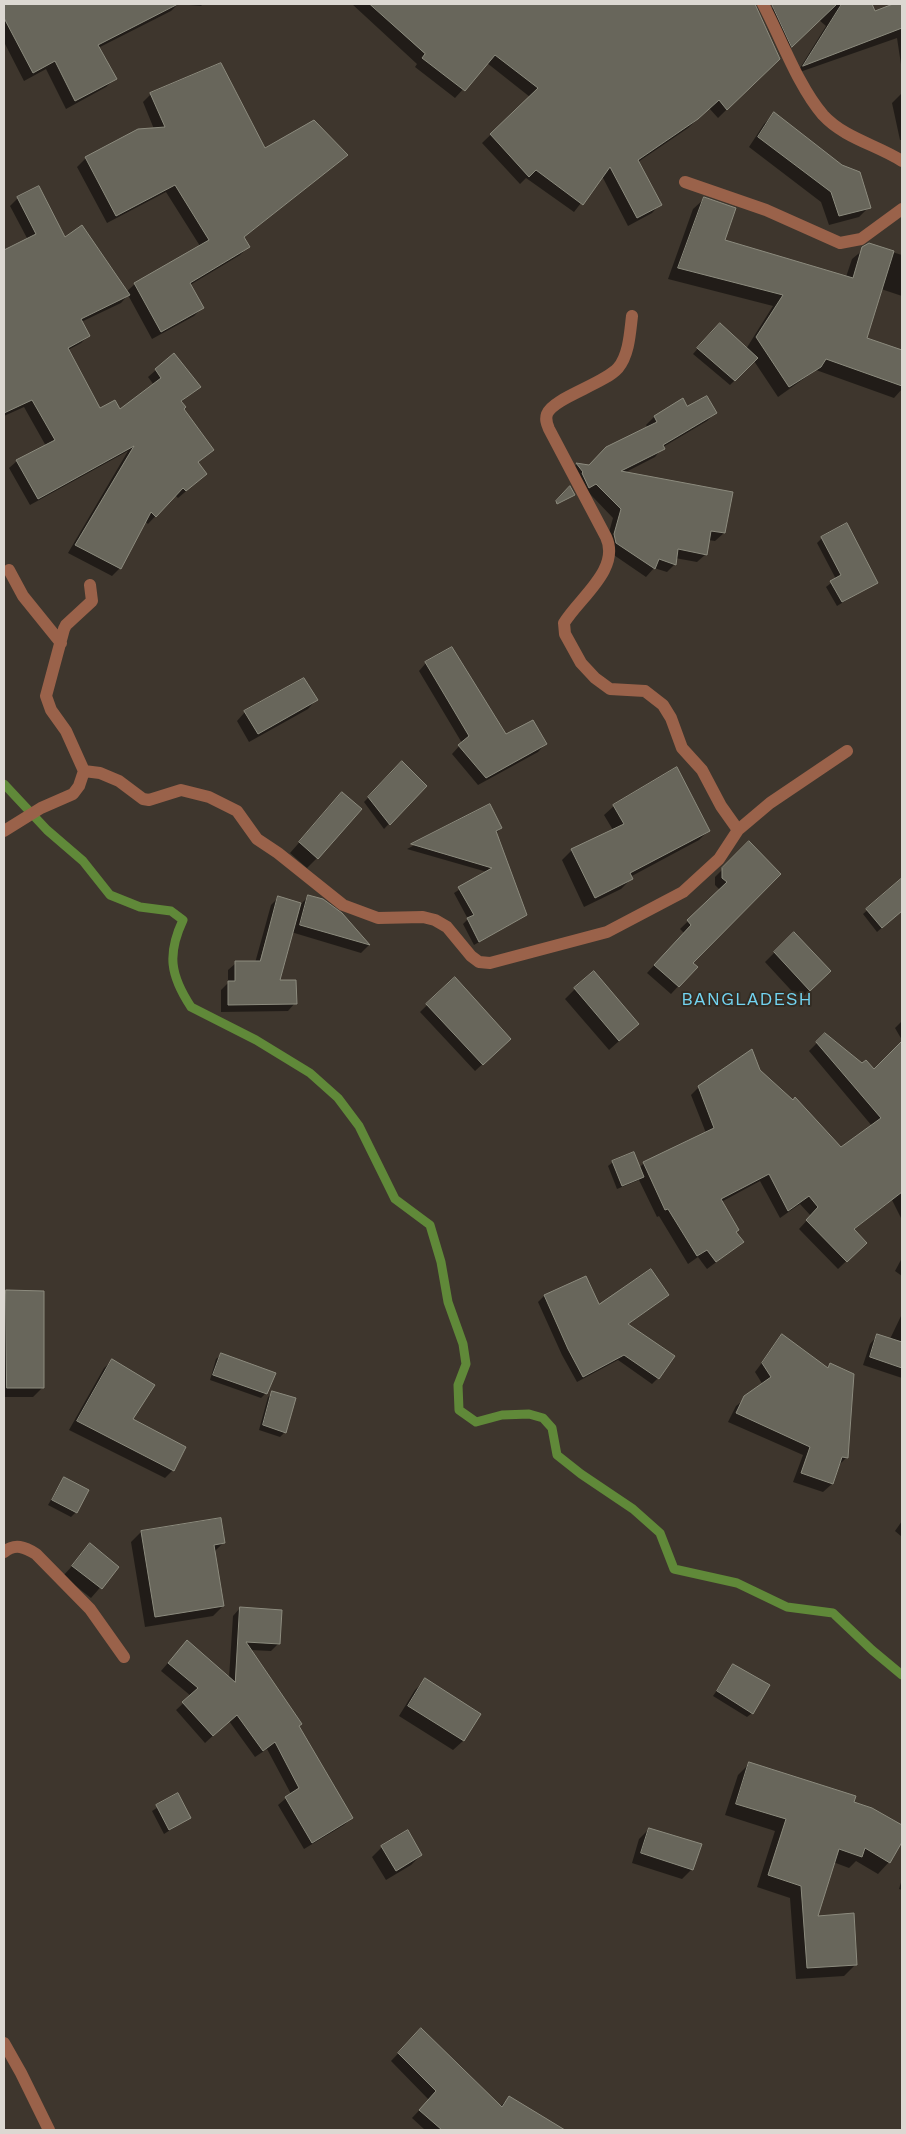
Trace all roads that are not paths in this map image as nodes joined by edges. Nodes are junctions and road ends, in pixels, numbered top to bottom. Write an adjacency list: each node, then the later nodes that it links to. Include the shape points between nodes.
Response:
1 (764, 4): 2 (street, via 798,75 824,115 865,143)
2 (902, 161)
3 (685, 182): 4 (street, via 766,210 840,243 860,239)
4 (902, 209)
5 (632, 316): 12 (street, via 629,338 618,368 563,400 546,417 549,429 611,550 601,575 564,622 565,634 581,663 603,684 618,691 645,691 663,705 682,748 702,770)
6 (10, 570): 8 (street, via 22,596)
7 (90, 585): 8 (street, via 92,601 66,624)
8 (61, 644): 10 (street, via 46,696)
9 (847, 751): 12 (street, via 770,803)
10 (84, 771): 11 (street, via 79,786 72,794); 12 (street, via 119,781 143,799 181,790 208,797 237,812 257,839 343,905 378,918 435,920 446,927 471,956 479,962 490,963 607,932 643,914 683,892 703,876 732,843)
11 (7, 828)
12 (738, 830)
13 (4, 1552): 14 (street, via 18,1546 36,1554 90,1609)
14 (124, 1657)
15 (4, 2043): 16 (street)
16 (49, 2130)

